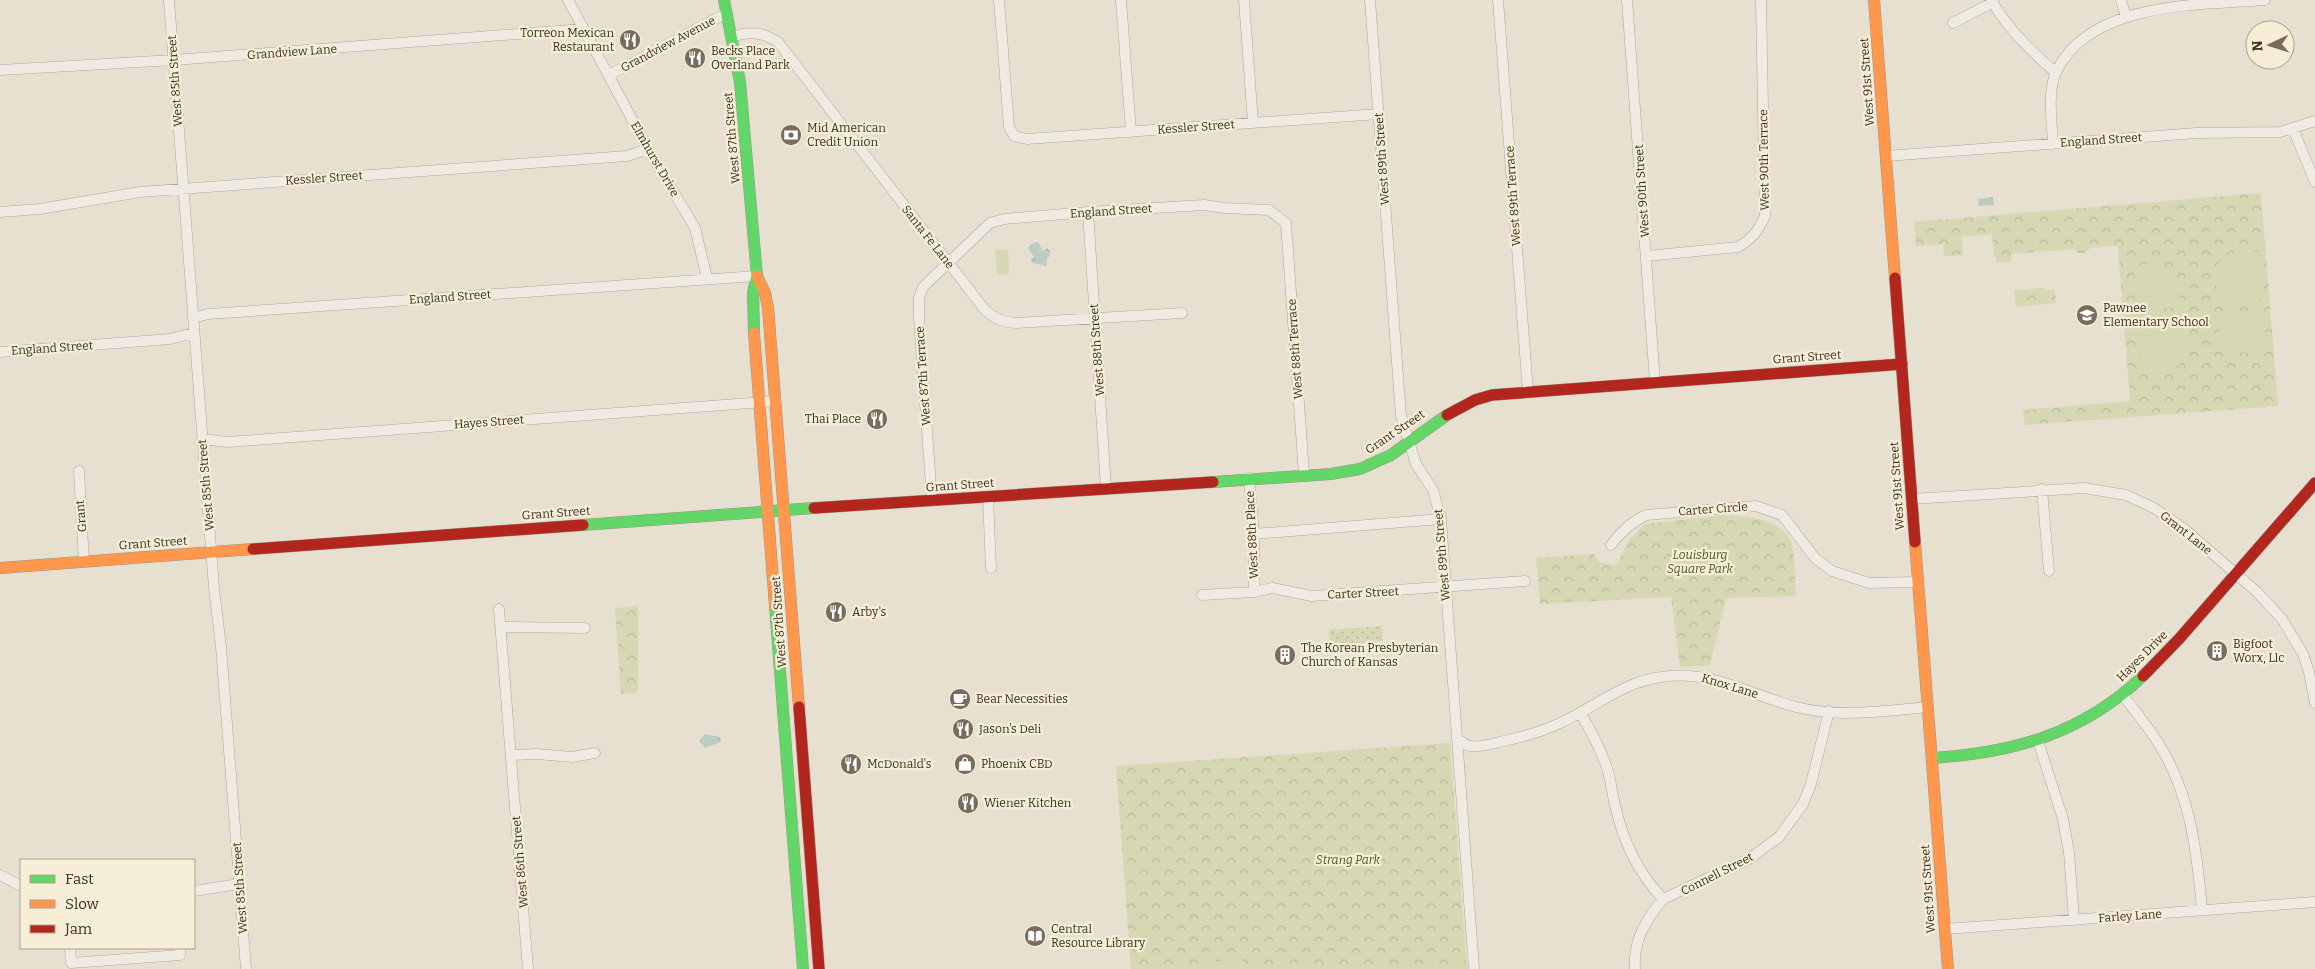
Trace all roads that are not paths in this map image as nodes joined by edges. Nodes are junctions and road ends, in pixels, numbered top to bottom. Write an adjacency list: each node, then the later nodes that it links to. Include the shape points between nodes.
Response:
1 (169, 0): 20 (street, West 85th Street)
2 (568, 0): 18 (street, Elmhurst Drive)
3 (724, 0): 15 (street, West 87th Street)
4 (999, 0): 28 (street, Kessler Street, via 1008,127 1014,136 1027,139)
5 (1122, 0): 28 (street)
6 (1244, 0): 26 (street)
7 (1370, 0): 24 (street, West 89th Street)
8 (1498, 0): 48 (street, West 89th Terrace)
9 (1627, 0): 37 (street, West 90th Street)
10 (1761, 0): 37 (street, West 90th Terrace, via 1765,216 1756,233 1738,246)
11 (1874, 0): 31 (street, West 91st Street)
12 (2121, 0): 16 (street)
13 (2266, 0): 16 (street, via 2183,6)
14 (1992, 1): 17 (street); 22 (street, via 2009,28)
15 (727, 13): 19 (street, West 87th Street); 23 (street, Grandview Avenue)
16 (2126, 17): 22 (street, via 2083,40)
17 (1953, 23)
18 (584, 29): 20 (street, Grandview Lane); 23 (street, Elmhurst Drive)
19 (732, 37): 38 (street, Santa Fe Lane, via 756,32 778,42); 39 (street, West 87th Street, via 743,103)
20 (174, 60): 21 (street, Grandview Lane); 33 (street, West 85th Street)
21 (0, 70)
22 (2056, 73): 29 (street, via 2051,97)
23 (609, 75): 30 (street, Elmhurst Drive)
24 (1379, 114): 26 (street, Kessler Street); 52 (street, West 89th Street, via 1401,416)
25 (2315, 120): 27 (street, England Street)
26 (1254, 123): 28 (street, Kessler Street)
27 (2293, 129): 29 (street, England Street); 32 (street)
28 (1131, 132)
29 (2053, 144): 31 (street, England Street)
30 (648, 149): 33 (street, Kessler Street, via 627,156); 40 (street, Elmhurst Drive, via 695,228)
31 (1886, 156): 46 (street, West 91st Street)
32 (2315, 182)
33 (183, 188): 34 (street, Kessler Street); 42 (street, West 85th Street)
34 (0, 212)
35 (1088, 212): 36 (street, England Street, via 1204,205 1269,210); 38 (street, England Street, via 990,223); 43 (street, West 88th Street)
36 (1286, 223): 54 (street, West 88th Terrace)
37 (1647, 256): 47 (street, West 90th Street)
38 (948, 262): 43 (street, Santa Fe Lane, via 985,310 1004,322); 61 (street, West 87th Terrace, via 923,287 919,298)
39 (757, 276): 40 (street); 49 (street, West 87th Street, via 768,307); 50 (street, West 87th Street, via 753,313)
40 (707, 278): 42 (street, England Street, via 208,314)
41 (1182, 313): 43 (street, Santa Fe Lane)
42 (193, 318): 44 (street, West 85th Street)
43 (1095, 319): 57 (street, West 88th Street)
44 (194, 333): 45 (street, England Street, via 170,339); 51 (street, West 85th Street)
45 (0, 352)
46 (1902, 364): 47 (street, Grant Street); 60 (street, West 91st Street)
47 (1655, 382): 48 (street, Grant Street)
48 (1528, 392): 52 (street, Grant Street, via 1475,398)
49 (776, 401): 50 (street, Hayes Street); 62 (street, West 87th Street)
50 (758, 402): 51 (street, Hayes Street, via 228,442); 63 (street, West 87th Street)
51 (202, 439): 67 (street, West 85th Street)
52 (1409, 442): 54 (street, Grant Street, via 1364,468 1331,474); 64 (street, West 89th Street, via 1416,464 1433,490)
53 (79, 471): 68 (street, Grant)
54 (1304, 474): 55 (street, Grant Street)
55 (1250, 478): 57 (street, Grant Street); 65 (street, West 88th Place)
56 (2315, 483): 72 (street, Hayes Drive)
57 (1106, 488): 59 (street, Grant Street)
58 (2042, 490): 60 (street, Grant Lane); 71 (street); 72 (street, Grant Lane, via 2098,489 2138,500 2179,525)
59 (988, 497): 61 (street, Grant Street); 70 (street)
60 (1912, 499): 74 (street, West 91st Street)
61 (932, 501): 62 (street, Grant Street)
62 (784, 511): 63 (street, Grant Street); 105 (street, West 87th Street)
63 (768, 512): 67 (street, Grant Street); 104 (street, West 87th Street)
64 (1441, 519): 65 (street); 75 (street, West 89th Street)
65 (1254, 534): 76 (street, West 88th Place)
66 (1611, 545): 74 (street, Carter Circle, via 1622,530 1646,515 1756,506 1782,515 1815,558 1832,572 1869,583)
67 (212, 552): 68 (street, Grant Street); 92 (street, West 85th Street)
68 (84, 562): 69 (street, Grant Street)
69 (0, 568)
70 (991, 568)
71 (2049, 571)
72 (2236, 574): 81 (street, Hayes Drive, via 2151,670); 82 (street, Grant Lane, via 2268,603 2293,636 2309,672)
73 (1525, 581): 75 (street, Carter Street)
74 (1918, 582): 83 (street, West 91st Street)
75 (1446, 586): 76 (street, Carter Street, via 1312,596 1272,588); 86 (street, West 89th Street)
76 (1254, 592): 77 (street, Carter Street)
77 (1202, 595)
78 (499, 609): 79 (street, West 86th Street)
79 (501, 627): 80 (street); 89 (street, West 86th Street)
80 (585, 628)
81 (2123, 695): 87 (street, Hayes Drive, via 2082,721); 97 (street, via 2156,739 2182,793 2197,852)
82 (2315, 703)
83 (1928, 708): 84 (street, Knox Lane, via 1852,713); 90 (street, West 91st Street)
84 (1829, 711): 85 (street, Knox Lane, via 1798,707 1700,676 1680,675 1636,682); 95 (street, Connell Street, via 1812,784 1798,812 1779,837 1749,859)
85 (1580, 713): 86 (street, Knox Lane, via 1558,725 1516,739 1470,746); 95 (street, via 1599,746 1608,770 1618,820 1628,847 1640,871)
86 (1457, 739): 106 (street, West 89th Street)
87 (2038, 741): 90 (street, Hayes Drive, via 1972,756); 98 (street, via 2069,852)
88 (595, 753): 89 (street, via 572,757)
89 (511, 755): 103 (street, West 86th Street)
90 (1932, 758): 99 (street, West 91st Street)
91 (0, 875): 93 (street)
92 (239, 884): 94 (street); 102 (street, West 85th Street)
93 (20, 885)
94 (195, 891)
95 (1663, 899): 107 (street, via 1639,935)
96 (2315, 902): 97 (street, Farley Lane)
97 (2202, 910): 98 (street, Farley Lane)
98 (2074, 920): 99 (street, Farley Lane)
99 (1945, 929): 108 (street, West 91st Street)
100 (70, 949): 101 (street, via 71,963 180,955)
101 (180, 949)
102 (246, 969)
103 (528, 969)
104 (803, 969)
105 (819, 969)
106 (1474, 969)
107 (1635, 969)
108 (1948, 969)

